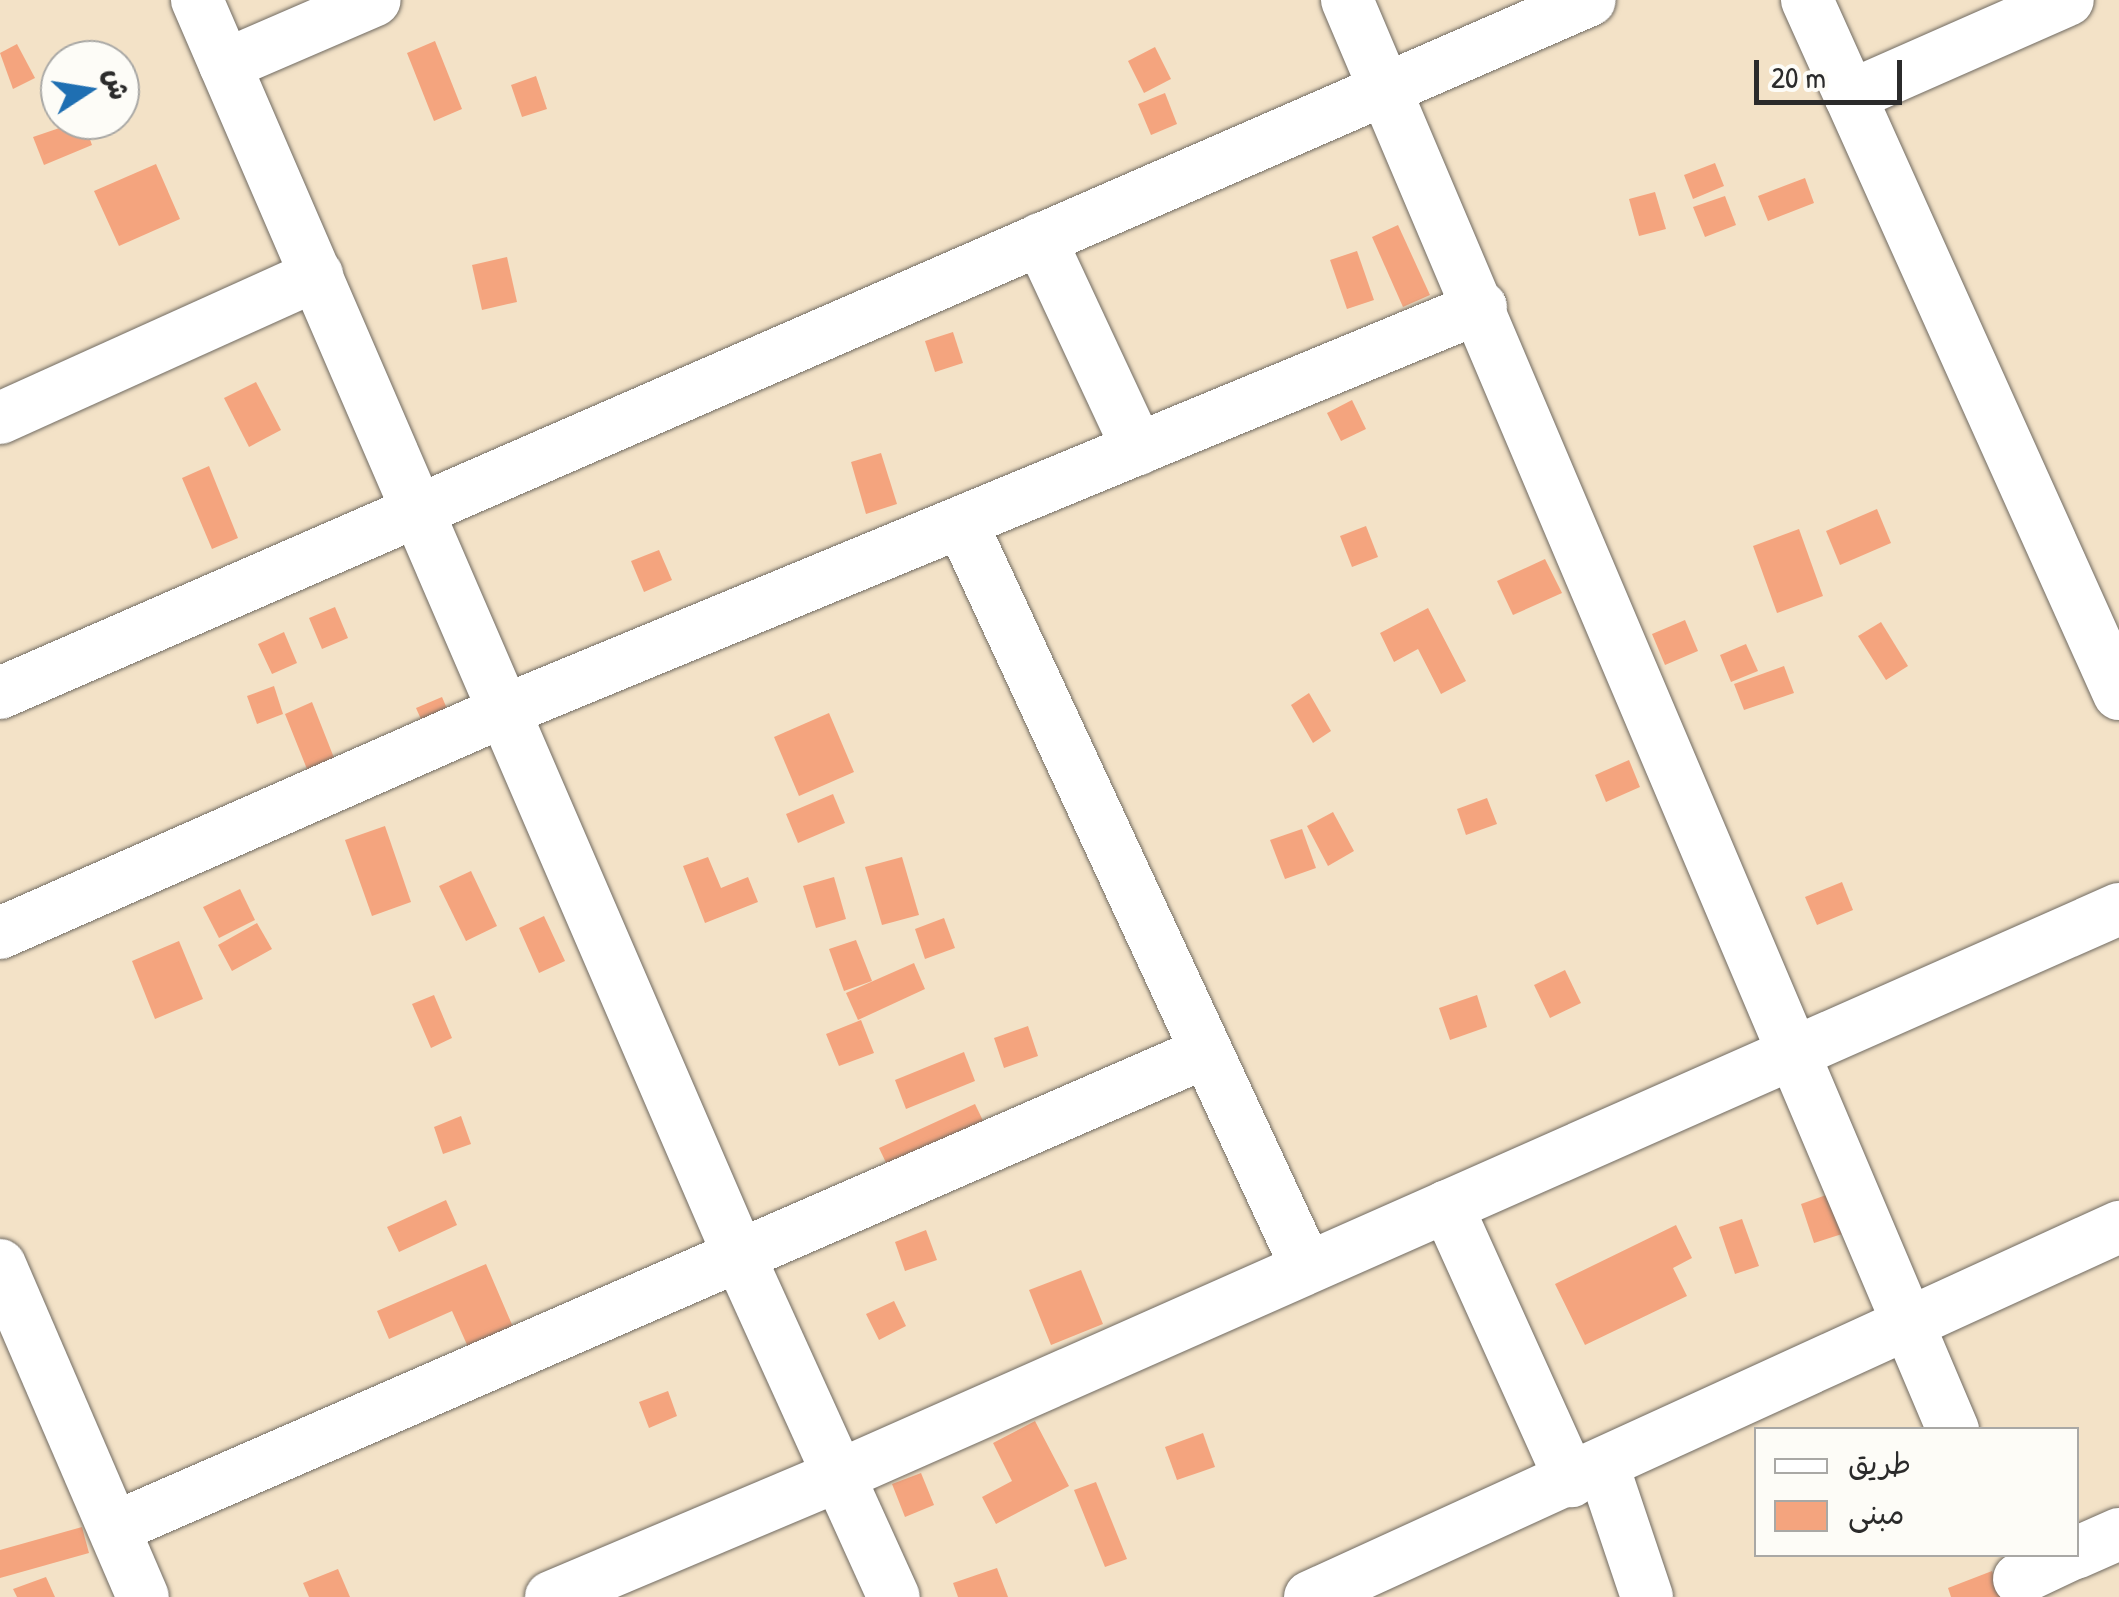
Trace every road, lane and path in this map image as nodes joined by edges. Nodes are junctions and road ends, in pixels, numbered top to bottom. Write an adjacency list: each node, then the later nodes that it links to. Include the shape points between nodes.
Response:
1 (197, 0): 7 (street)
2 (374, 0): 7 (street)
3 (1347, 0): 8 (street)
4 (1590, 0): 8 (street)
5 (1807, 0): 9 (street)
6 (2068, 0): 9 (street)
7 (225, 65): 11 (street)
8 (1386, 89): 10 (street); 12 (street)
9 (1850, 96): 18 (street)
10 (1040, 239): 14 (street); 15 (street)
11 (316, 275): 13 (street); 15 (street)
12 (1481, 306): 14 (street); 23 (street)
13 (0, 418)
14 (1138, 448): 16 (street)
15 (419, 510): 17 (street); 19 (street)
16 (962, 522): 19 (street); 22 (street)
17 (0, 692)
18 (2119, 694)
19 (506, 710): 21 (street); 26 (street)
20 (2119, 909): 23 (street)
21 (0, 933)
22 (1206, 1052): 26 (street); 28 (street)
23 (1790, 1054): 24 (street); 29 (street)
24 (1447, 1206): 28 (street); 32 (street)
25 (2119, 1226): 29 (street)
26 (740, 1258): 33 (street); 34 (street)
27 (0, 1265): 30 (street)
28 (1306, 1268): 33 (street)
29 (1906, 1323): 31 (street); 32 (street)
30 (16, 1347): 34 (street)
31 (1952, 1427)
32 (1587, 1474): 42 (street); 43 (street)
33 (840, 1476): 40 (street); 41 (street)
34 (114, 1528): 39 (street)
35 (2119, 1534): 36 (street)
36 (2079, 1552)
37 (2067, 1557): 38 (street)
38 (2018, 1577)
39 (144, 1597)
40 (551, 1597)
41 (894, 1597)
42 (1310, 1597)
43 (1648, 1597)

